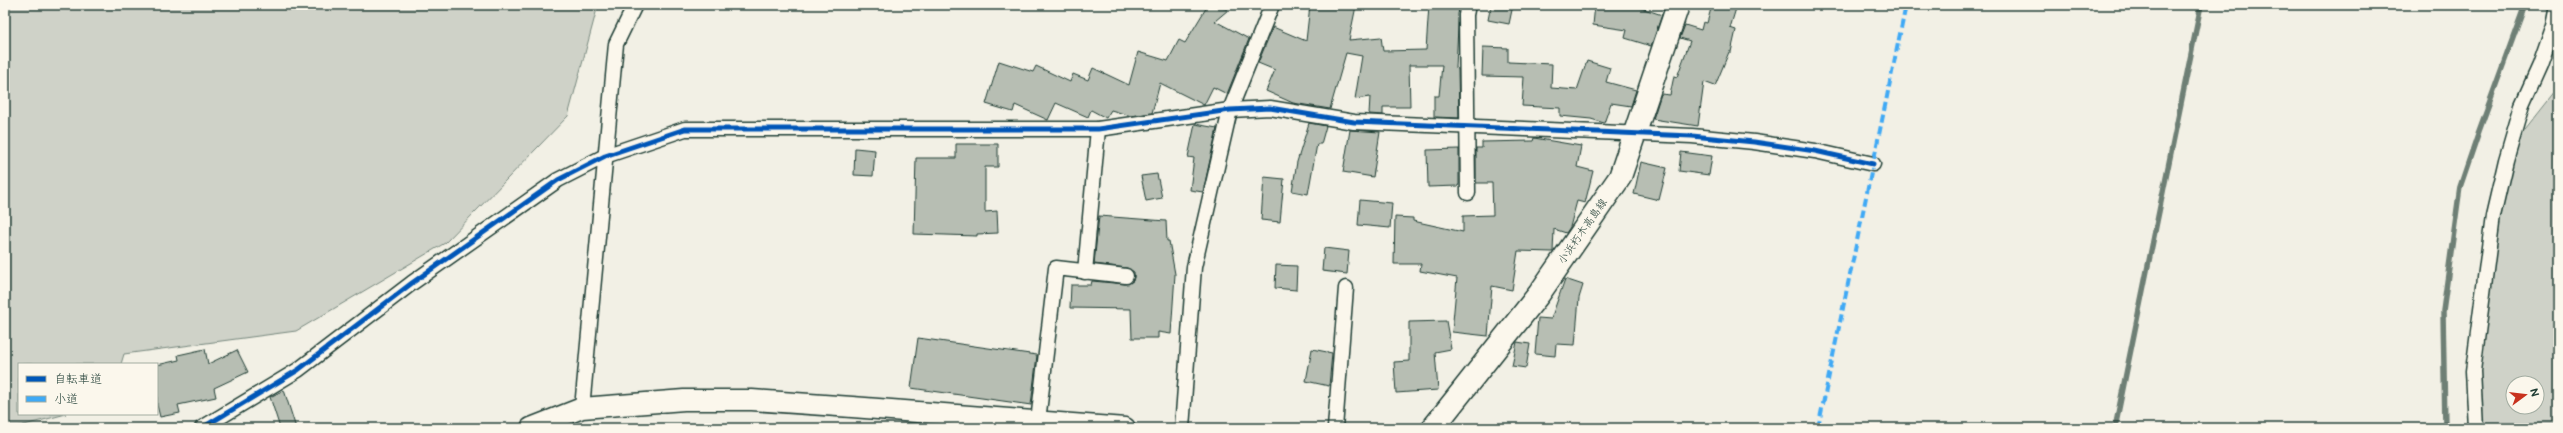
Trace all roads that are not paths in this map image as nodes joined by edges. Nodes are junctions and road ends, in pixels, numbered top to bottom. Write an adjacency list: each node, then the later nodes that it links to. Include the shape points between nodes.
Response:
1 (635, 5): 10 (street, via 616,44)
2 (1272, 5): 6 (street)
3 (1468, 5): 7 (street)
4 (2558, 5): 24 (street, via 2540,65 2522,106 2493,216 2474,371)
5 (1675, 6): 9 (main road, 小浜朽木高島線)
6 (1230, 110): 7 (street, via 1270,108 1354,122); 8 (street); 21 (street, via 1194,268)
7 (1468, 126): 9 (street); 12 (street)
8 (1098, 129): 10 (street, via 685,129); 13 (street)
9 (1635, 134): 11 (street, via 1754,142 1815,151); 23 (main road, 小浜朽木高島線, via 1620,177 1539,294)
10 (605, 156): 16 (street); 18 (street, via 558,180 412,283 298,370)
11 (1873, 164)
12 (1468, 193)
13 (1085, 272): 14 (street); 17 (street, via 1056,268)
14 (1126, 276)
15 (1346, 288): 22 (street)
16 (582, 408): 17 (main road, via 684,400 752,400); 19 (main road)
17 (1038, 421): 20 (main road)
18 (202, 428)
19 (531, 428)
20 (1125, 428)
21 (1182, 428)
22 (1335, 428)
23 (1433, 428)
24 (2476, 428)

